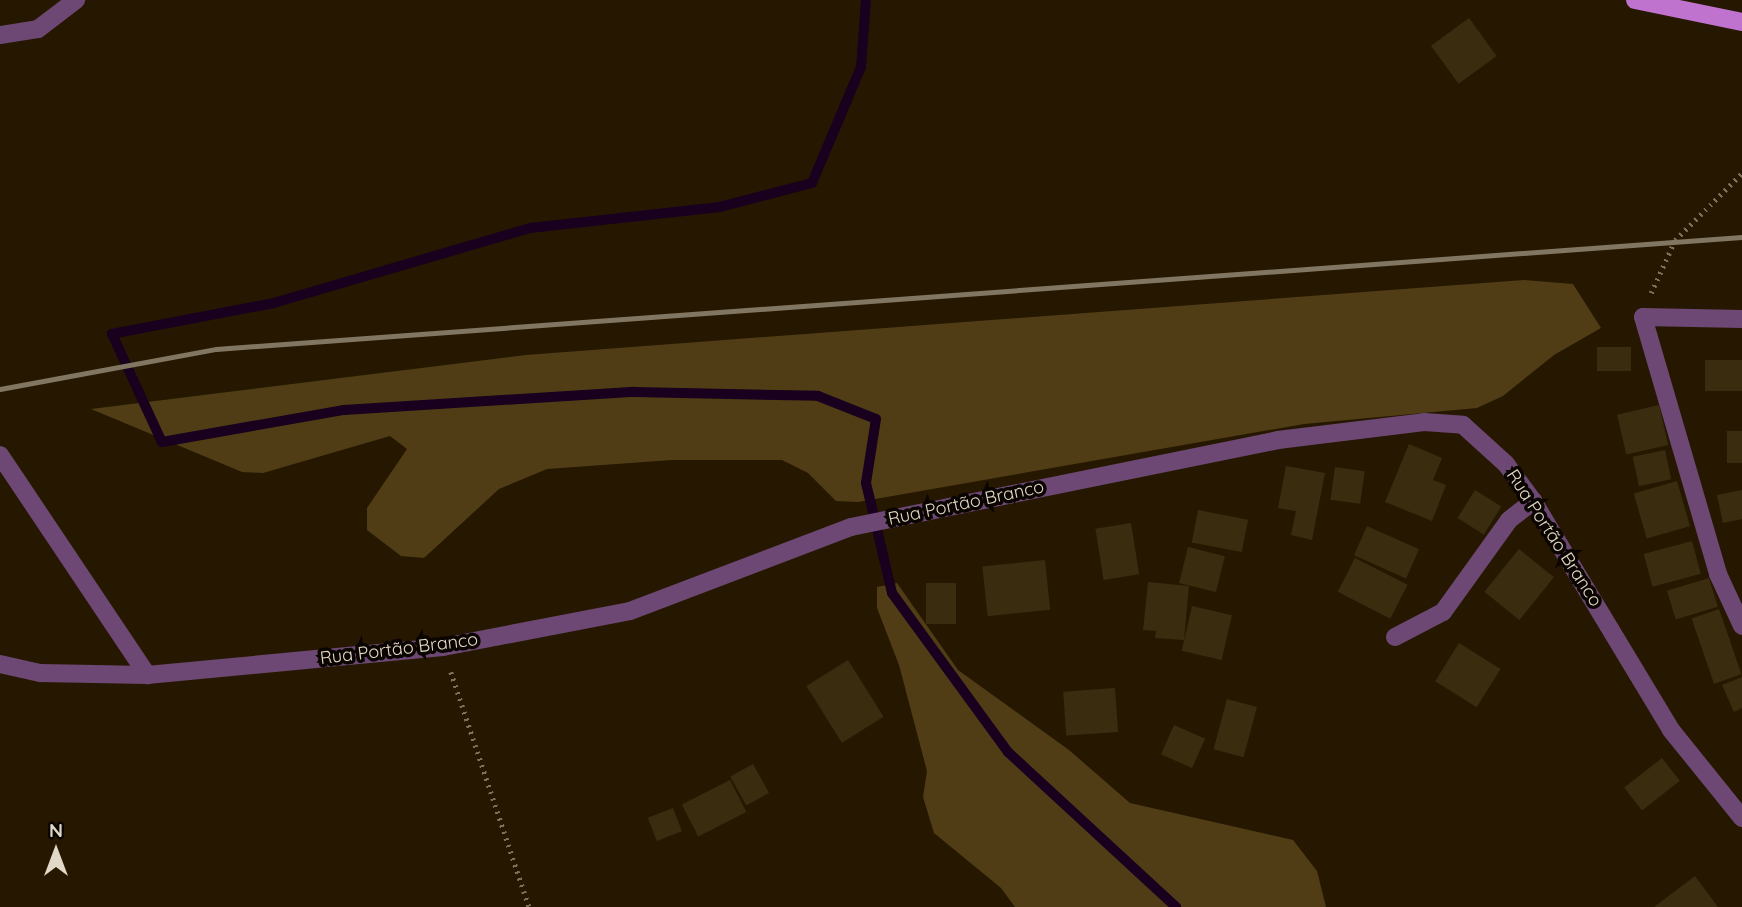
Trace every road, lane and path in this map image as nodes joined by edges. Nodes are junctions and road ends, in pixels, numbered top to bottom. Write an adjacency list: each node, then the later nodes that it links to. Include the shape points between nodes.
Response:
1 (76, 0): 4 (street, via 38,29)
2 (1635, 0): 3 (main road)
3 (1742, 22)
4 (0, 35)
5 (1742, 173): 6 (path, via 1675,240)
6 (1643, 317): 7 (street); 10 (street, via 1718,574)
7 (1742, 319)
8 (0, 454): 14 (street)
9 (1533, 501): 11 (street, via 1509,520 1443,612); 12 (street, Rua Portão Branco, via 1506,464 1463,425 1424,422 1278,439 851,527 629,611); 15 (street, Rua Portão Branco, via 1671,730)
10 (1742, 626)
11 (1395, 637)
12 (443, 647): 14 (street, Rua Portão Branco); 16 (path)
13 (0, 664): 14 (street, Rua Portão Branco, via 40,673)
14 (147, 675)
15 (1742, 818)
16 (529, 907)

